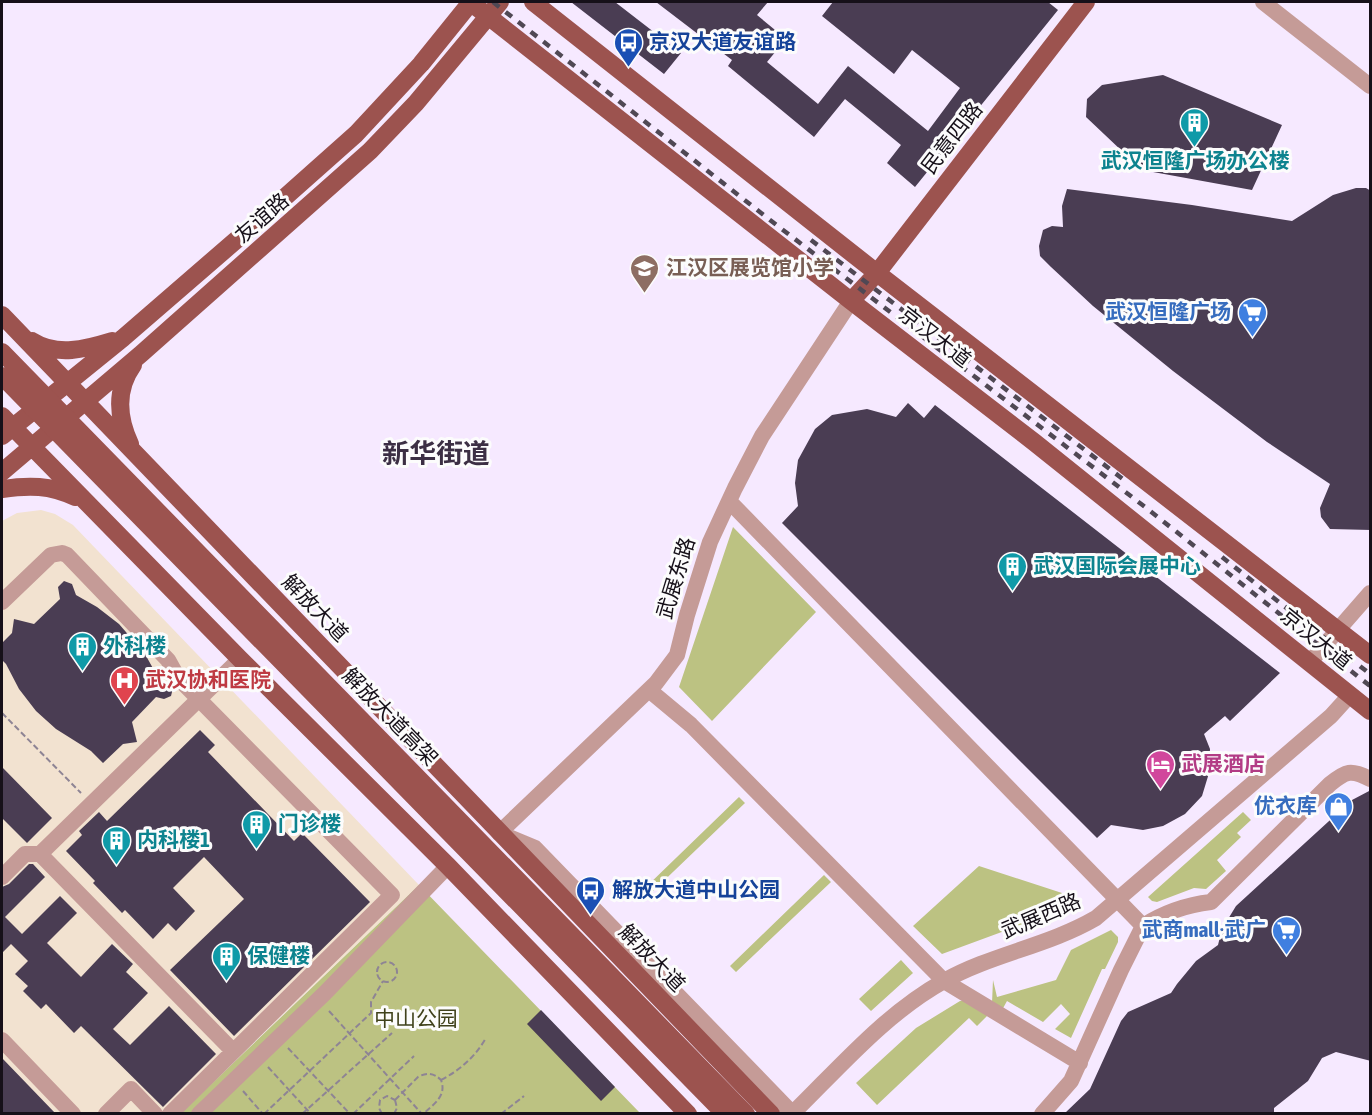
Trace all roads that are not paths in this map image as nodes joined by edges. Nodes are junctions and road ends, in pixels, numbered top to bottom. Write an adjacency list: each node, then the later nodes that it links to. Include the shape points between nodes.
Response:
1 (471, 2): 5 (main road, 京汉大道); 11 (main road, 友谊路, via 422,64 356,134)
2 (532, 2): 7 (main road, 京汉大道)
3 (1086, 2): 7 (main road, 民意四路)
4 (1263, 2): 6 (street)
5 (494, 9): 8 (main road, 京汉大道); 13 (main road, 友谊路, via 416,104 370,151)
6 (1371, 86)
7 (877, 273): 8 (main road, 民意四路); 26 (main road, 京汉大道)
8 (851, 301): 22 (street, 武展东路, via 762,436); 29 (main road, 京汉大道, via 1035,441)
9 (2, 315): 10 (main road, 解放大道)
10 (20, 334): 11 (main road, via 38,345 69,351); 15 (main road, 解放大道)
11 (123, 338): 15 (main road, 友谊路)
12 (2, 352): 52 (main road, 解放大道高架, bridge)
13 (141, 354): 16 (main road, 友谊路); 19 (main road, via 129,370 119,403 122,424)
14 (2, 376): 51 (main road, 解放大道高架, bridge)
15 (67, 383): 16 (main road, 解放大道); 17 (main road, 友谊路)
16 (85, 401): 18 (main road, 友谊路); 19 (main road, 解放大道)
17 (5, 426): 18 (main road)
18 (31, 447): 20 (main road, 友谊路); 23 (main road)
19 (139, 458): 35 (main road, 解放大道)
20 (2, 472)
21 (2, 489): 23 (main road, via 25,485 59,489)
22 (729, 501): 30 (street, 武展东路, via 710,542 677,655); 39 (street)
23 (94, 511): 28 (main road)
24 (1371, 592): 26 (street)
25 (2, 602): 32 (street, via 51,555 67,555 168,660 178,678)
26 (1339, 631): 27 (main road, 京汉大道); 29 (street)
27 (1371, 655)
28 (240, 659): 32 (street); 37 (main road)
29 (1309, 663): 31 (main road, 京汉大道)
30 (649, 690): 35 (street, 武展东路); 41 (street, via 691,725)
31 (1350, 695): 33 (main road, 京汉大道); 39 (street, 武展西路, via 1331,716)
32 (199, 700): 36 (street); 43 (street, via 392,895)
33 (1371, 711)
34 (1369, 776): 40 (street, via 1344,773 1330,784 1211,902 1162,914)
35 (499, 833): 53 (main road, 解放大道); 54 (street, via 535,848 658,967)
36 (40, 854): 38 (street, via 25,854); 43 (street)
37 (448, 866): 49 (street, via 325,993); 50 (main road)
38 (2, 877)
39 (1118, 900): 40 (street); 41 (street, 武展西路, via 1096,918 1061,936)
40 (1143, 926): 44 (street)
41 (945, 981): 44 (street); 54 (street, 武展西路, via 892,1017)
42 (2, 1040): 45 (street)
43 (233, 1051): 48 (street)
44 (1080, 1063): 55 (street, via 1065,1090)
45 (73, 1113)
46 (106, 1113): 47 (street, via 131,1089)
47 (155, 1113)
48 (170, 1113)
49 (199, 1113)
50 (688, 1113)
51 (725, 1113)
52 (746, 1113)
53 (771, 1113)
54 (792, 1113)
55 (1042, 1113)

